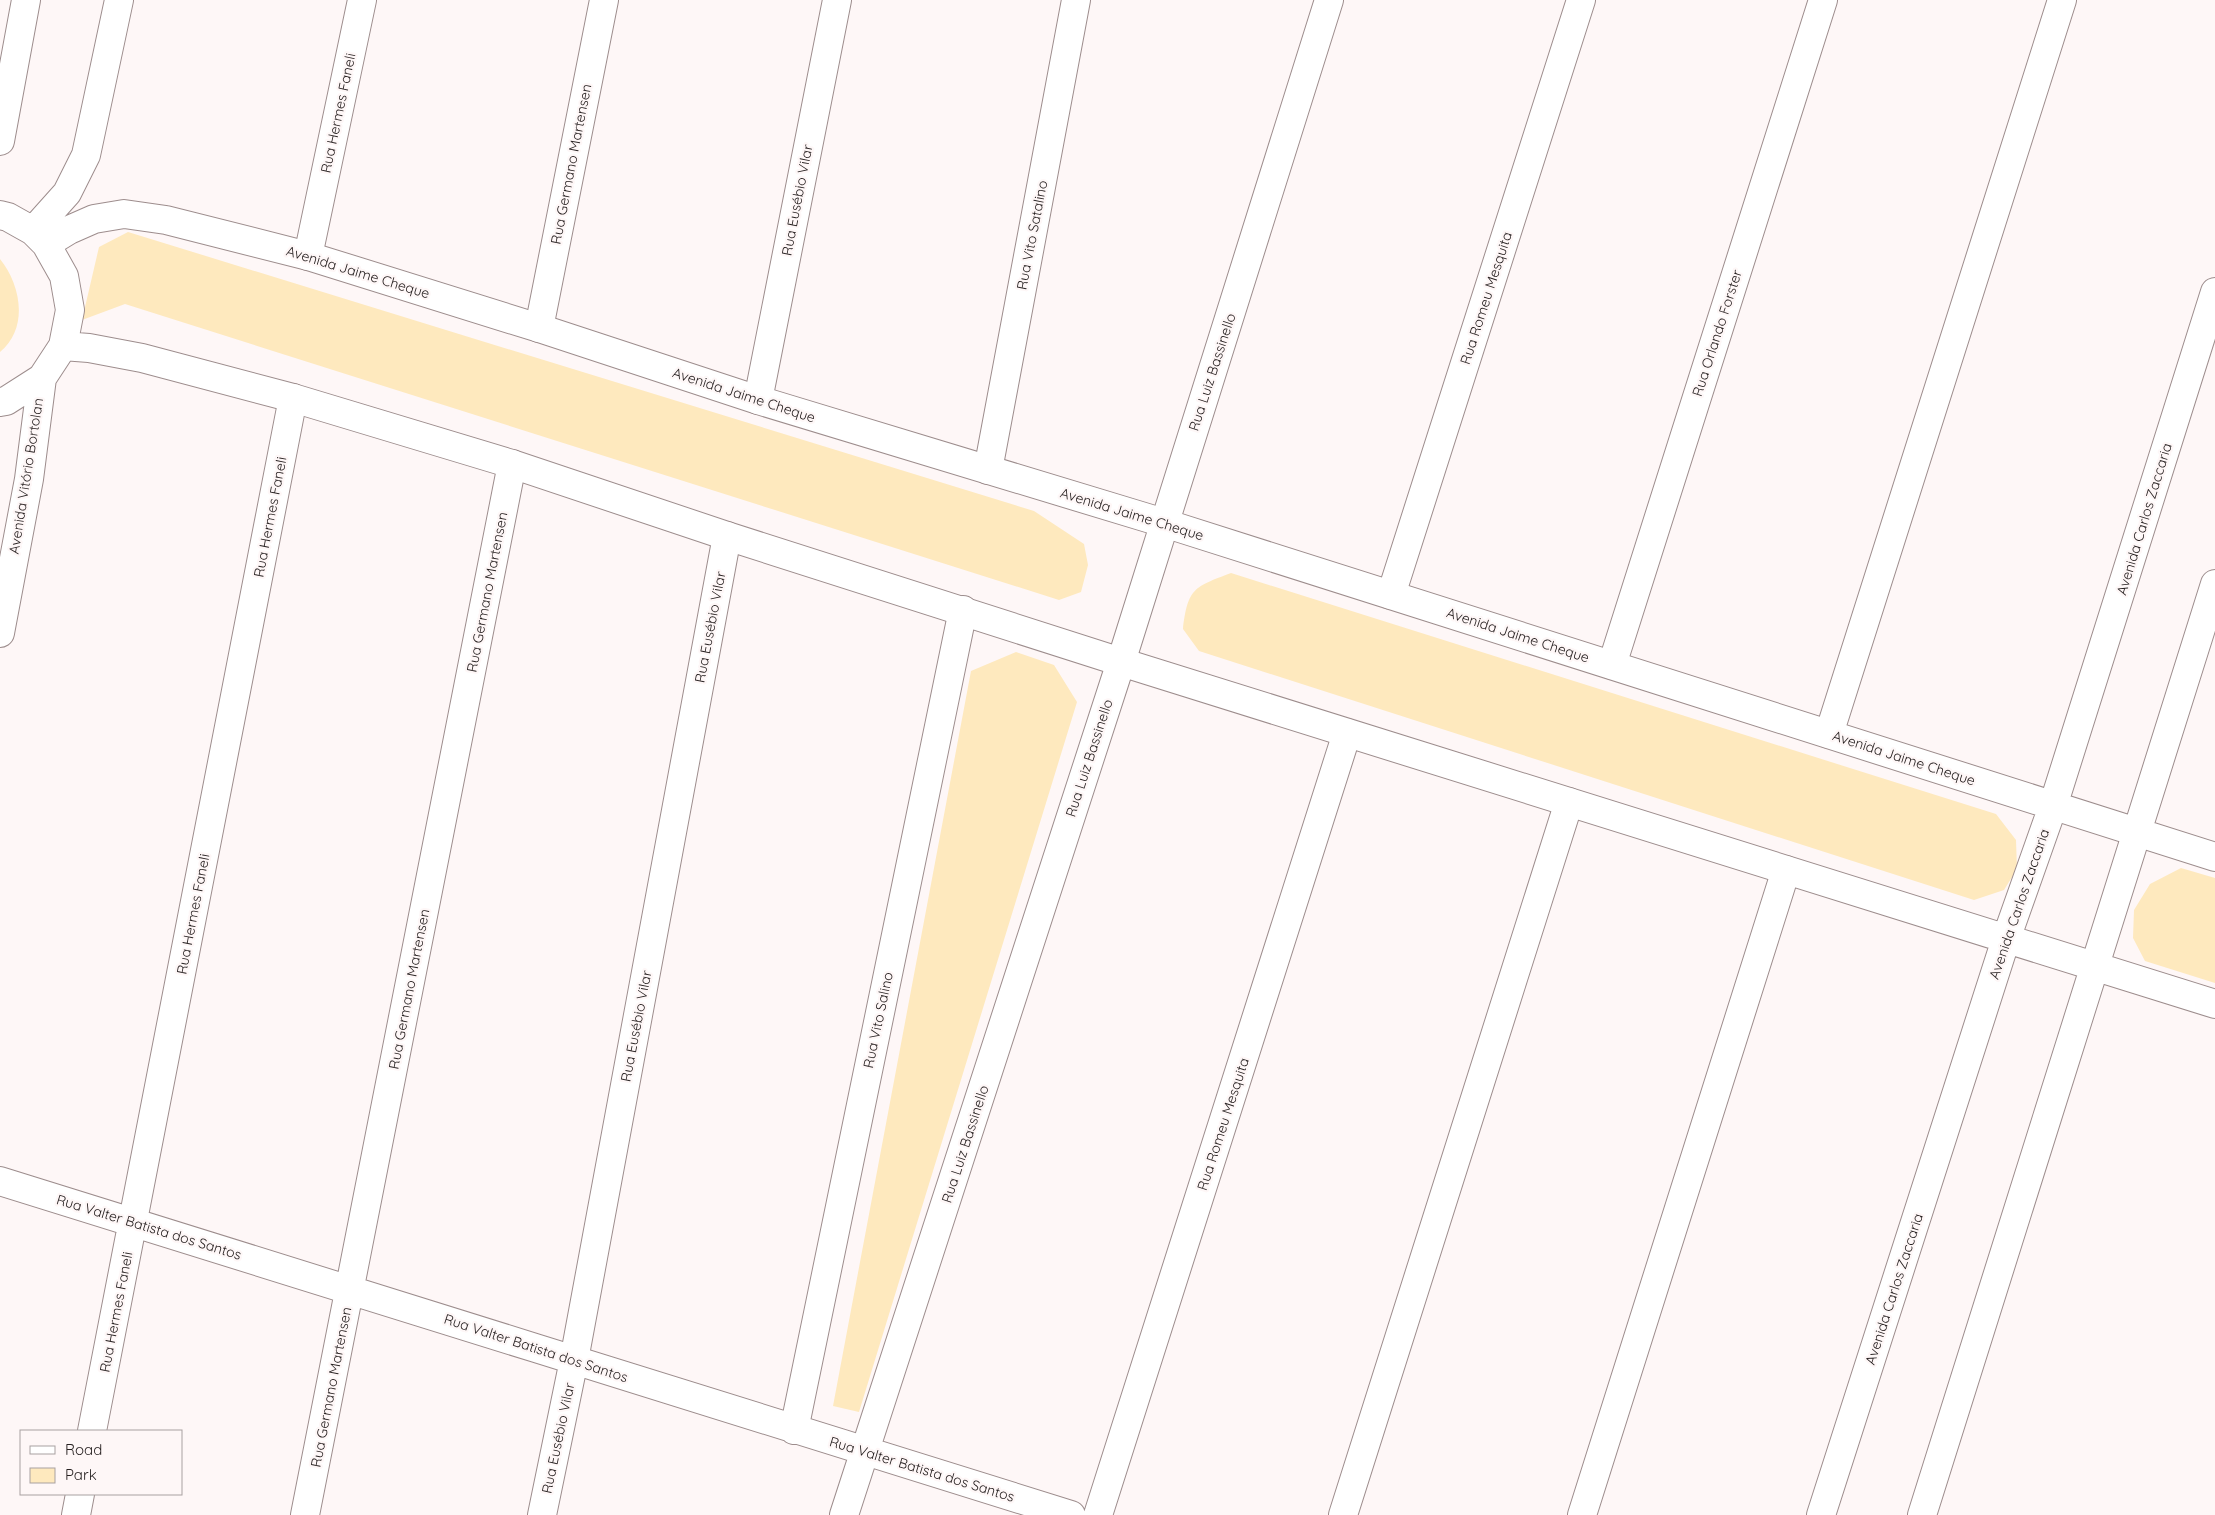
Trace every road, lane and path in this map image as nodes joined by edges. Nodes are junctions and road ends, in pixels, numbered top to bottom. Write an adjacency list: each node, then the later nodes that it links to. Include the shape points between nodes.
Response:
1 (26, 0): 11 (street)
2 (119, 0): 13 (street, via 86,155)
3 (362, 0): 14 (street, Rua Hermes Faneli)
4 (604, 0): 16 (street, Rua Germano Martensen)
5 (837, 0): 20 (street, Rua Eusébio Vilar)
6 (1076, 0): 23 (street, Rua Vito Satalino)
7 (1329, 0): 24 (street, Rua Luiz Bassinello)
8 (1581, 0): 27 (street, Rua Romeu Mesquita)
9 (1823, 0): 31 (street, Rua Orlando Forster)
10 (2062, 0): 33 (street)
11 (0, 141)
12 (0, 215): 13 (street)
13 (40, 238): 14 (street, Avenida Jaime Cheque, via 94,219 124,214 166,220); 17 (street, via 64,276 70,310)
14 (308, 256): 16 (street, Avenida Jaime Cheque)
15 (2215, 292): 35 (street, Avenida Carlos Zaccaria)
16 (539, 328): 20 (street, Avenida Jaime Cheque)
17 (63, 346): 18 (street); 19 (street, via 142,358)
18 (42, 378): 21 (street); 29 (street, Avenida Vitório Bortolan, via 29,479)
19 (293, 398): 22 (street); 43 (street, Rua Hermes Faneli)
20 (758, 400): 23 (street, Avenida Jaime Cheque)
21 (0, 402)
22 (512, 464): 25 (street); 44 (street, Rua Germano Martensen)
23 (988, 470): 24 (street, Avenida Jaime Cheque)
24 (1164, 524): 27 (street, Avenida Jaime Cheque); 30 (street, Rua Luiz Bassinello)
25 (728, 536): 28 (street); 45 (street, Rua Eusébio Vilar)
26 (2215, 584): 36 (street)
27 (1391, 595): 31 (street, Avenida Jaime Cheque)
28 (962, 610): 30 (street); 47 (street, Rua Vito Salino)
29 (0, 633)
30 (1121, 662): 32 (street); 48 (street, Rua Luiz Bassinello)
31 (1612, 665): 33 (street, Avenida Jaime Cheque)
32 (1347, 733): 34 (street); 55 (street, Rua Romeu Mesquita)
33 (1829, 734): 35 (street, Avenida Jaime Cheque)
34 (1569, 802): 38 (street); 56 (street)
35 (2053, 806): 36 (street, Avenida Jaime Cheque); 39 (street, Avenida Carlos Zaccaria)
36 (2138, 832): 37 (street, Avenida Jaime Cheque); 40 (street)
37 (2215, 857)
38 (1786, 870): 39 (street); 57 (street)
39 (2006, 939): 40 (street); 58 (street, Avenida Carlos Zaccaria)
40 (2095, 967): 41 (street); 59 (street)
41 (2215, 1004)
42 (0, 1181): 43 (street, Rua Valter Batista dos Santos)
43 (133, 1222): 44 (street, Rua Valter Batista dos Santos); 46 (street, Rua Hermes Faneli)
44 (350, 1289): 45 (street, Rua Valter Batista dos Santos); 51 (street, Rua Germano Martensen)
45 (574, 1360): 47 (street, Rua Valter Batista dos Santos); 52 (street, Rua Eusébio Vilar)
46 (92, 1430)
47 (794, 1430): 48 (street, Rua Valter Batista dos Santos)
48 (865, 1451): 53 (street, Rua Luiz Bassinello); 54 (street, Rua Valter Batista dos Santos)
49 (80, 1495): 50 (street)
50 (76, 1515)
51 (305, 1515)
52 (542, 1515)
53 (844, 1515)
54 (1071, 1515)
55 (1098, 1515)
56 (1343, 1515)
57 (1582, 1515)
58 (1822, 1515)
59 (1922, 1515)

